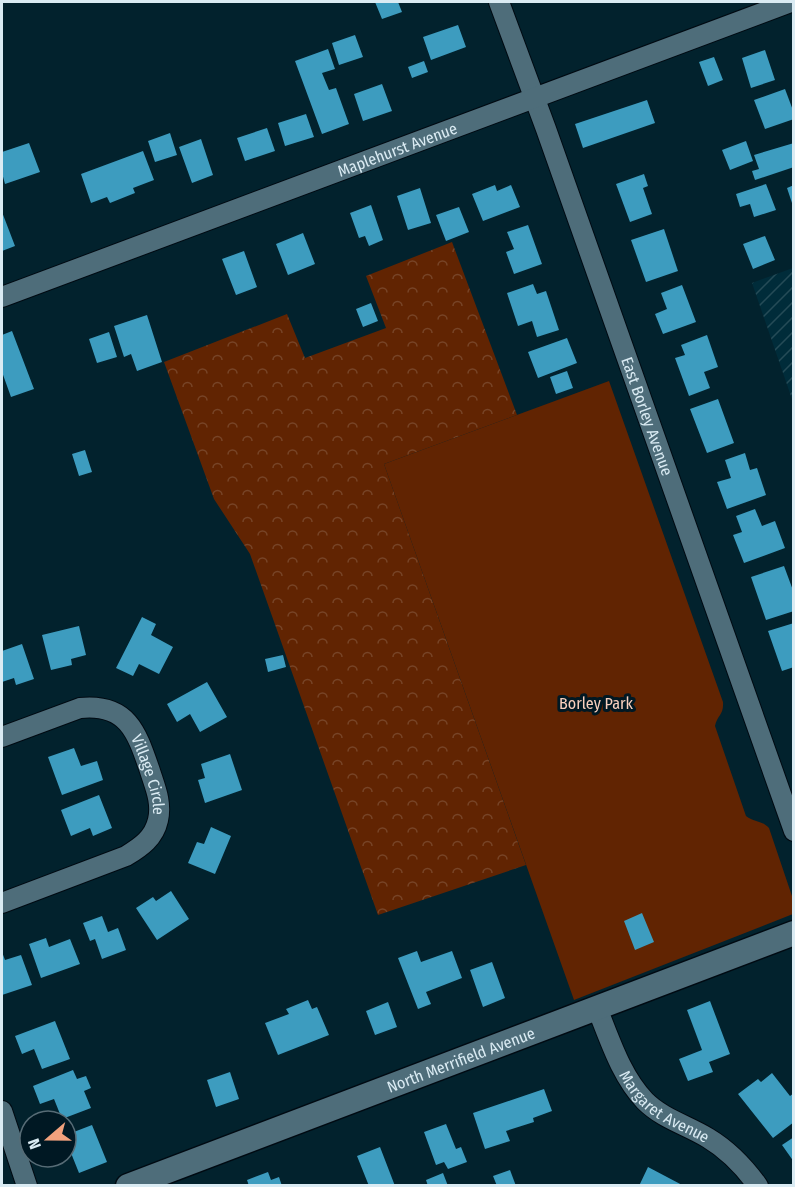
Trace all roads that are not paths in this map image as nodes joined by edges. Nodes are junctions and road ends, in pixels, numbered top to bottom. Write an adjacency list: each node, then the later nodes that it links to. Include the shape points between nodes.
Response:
1 (499, 2): 3 (street, East Borley Avenue)
2 (791, 2): 3 (street, Maplehurst Avenue)
3 (533, 98): 4 (street, Maplehurst Avenue); 6 (street, East Borley Avenue)
4 (2, 297)
5 (2, 737): 7 (street, Village Circle, via 80,708 110,710 133,728 140,742 160,810 158,822 142,847)
6 (794, 831)
7 (2, 903)
8 (794, 933): 9 (street, North Merrifield Avenue)
9 (597, 1008): 12 (street, North Merrifield Avenue); 13 (street, Margaret Avenue, via 629,1082 646,1102 667,1118 709,1138)
10 (2, 1111): 11 (street)
11 (27, 1185)
12 (128, 1185)
13 (758, 1185)

